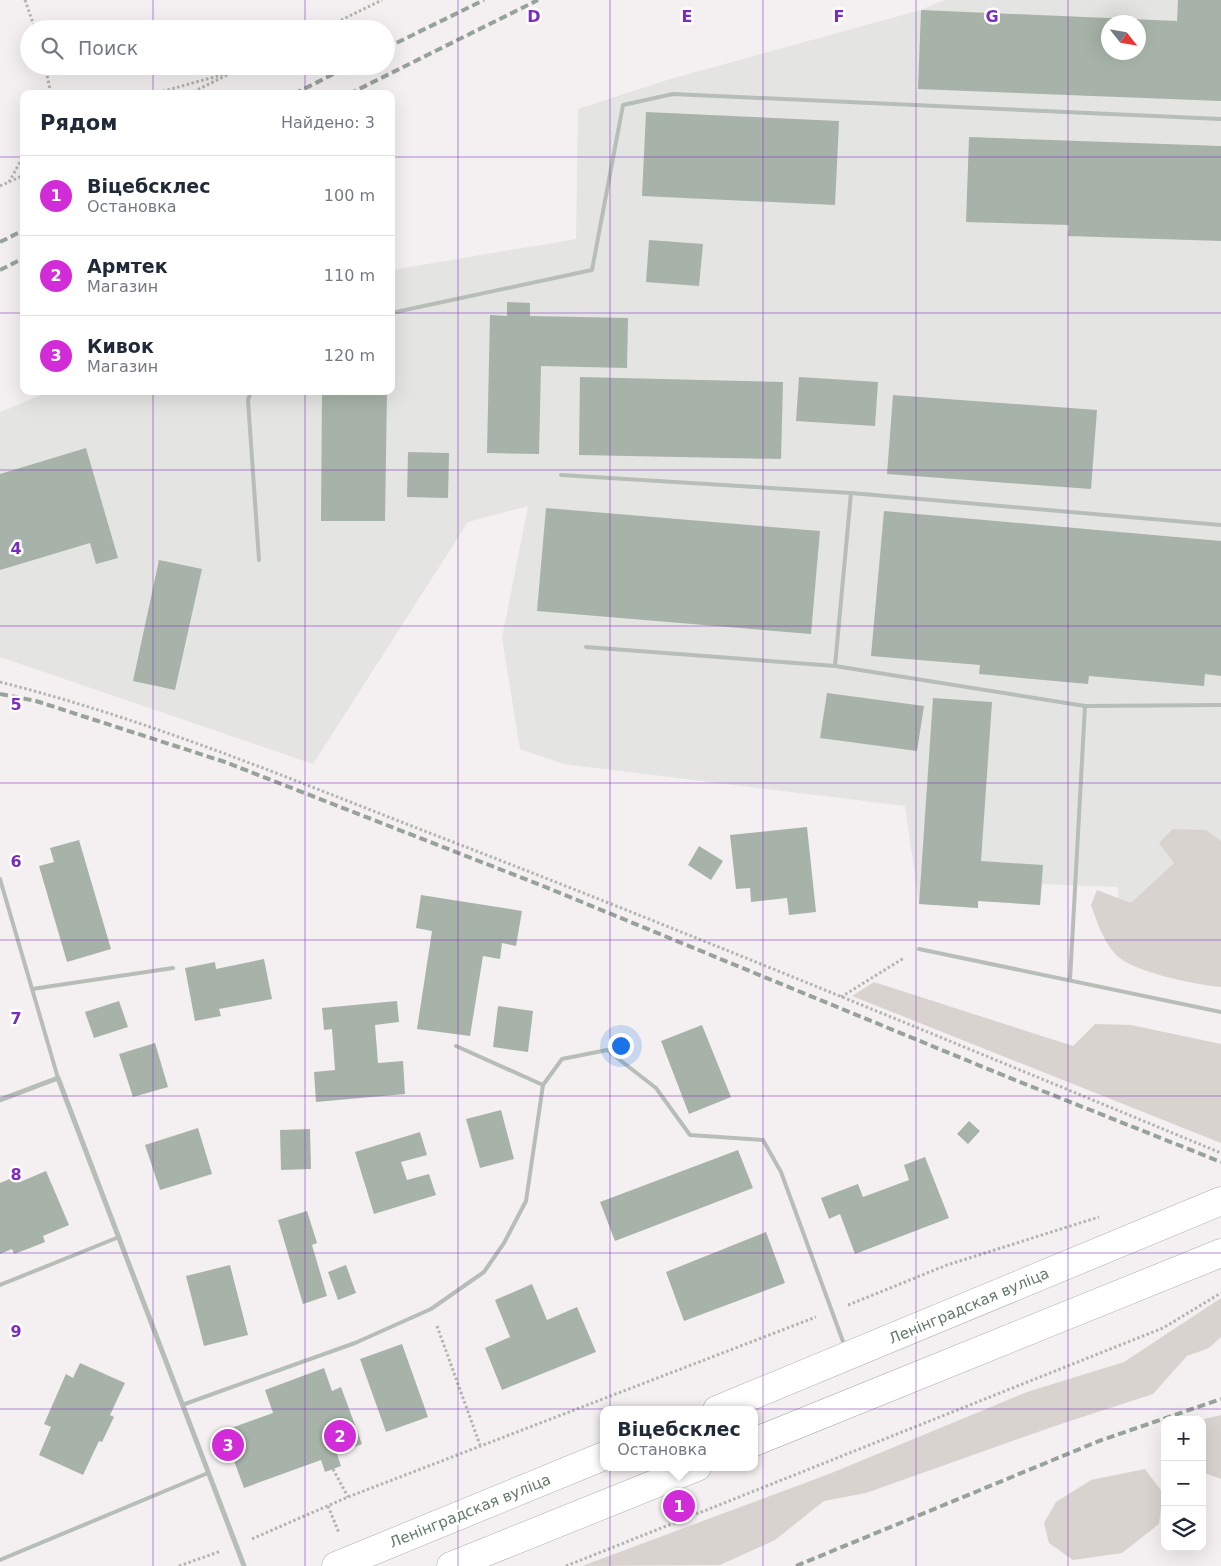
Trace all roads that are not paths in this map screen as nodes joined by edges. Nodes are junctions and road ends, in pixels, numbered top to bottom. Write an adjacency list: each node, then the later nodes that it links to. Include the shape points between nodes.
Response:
1 (1221, 119): 2 (lane, via 673,94 624,105 592,270)
2 (395, 311)
3 (250, 395): 7 (lane)
4 (561, 475): 5 (lane)
5 (851, 493): 6 (lane); 9 (lane)
6 (1221, 525)
7 (258, 560)
8 (586, 647): 9 (lane)
9 (835, 666): 11 (lane)
10 (1221, 705): 11 (lane)
11 (1085, 706): 15 (lane)
12 (0, 879): 16 (lane)
13 (919, 949): 15 (lane)
14 (173, 968): 16 (lane)
15 (1070, 980): 17 (lane)
16 (32, 989): 19 (lane)
17 (1221, 1012)
18 (456, 1046): 20 (lane)
19 (58, 1078): 21 (street); 23 (street)
20 (543, 1085): 26 (lane, via 562,1059 606,1050 656,1088 690,1135 763,1140 781,1172); 27 (lane, via 526,1201 484,1272 431,1309 355,1343)
21 (0, 1100)
22 (1221, 1201): 26 (main road, Ленінградская вуліца)
23 (119, 1237): 25 (lane); 27 (street)
24 (1221, 1253): 29 (main road)
25 (0, 1285)
26 (848, 1356): 28 (main road, Ленінградская вуліца)
27 (182, 1405): 32 (street)
28 (727, 1406)
29 (758, 1440)
30 (600, 1458): 36 (main road, Ленінградская вуліца)
31 (687, 1471): 34 (main road)
32 (208, 1473): 33 (lane); 35 (street)
33 (0, 1560)
34 (458, 1565)
35 (244, 1566)
36 (336, 1566)

